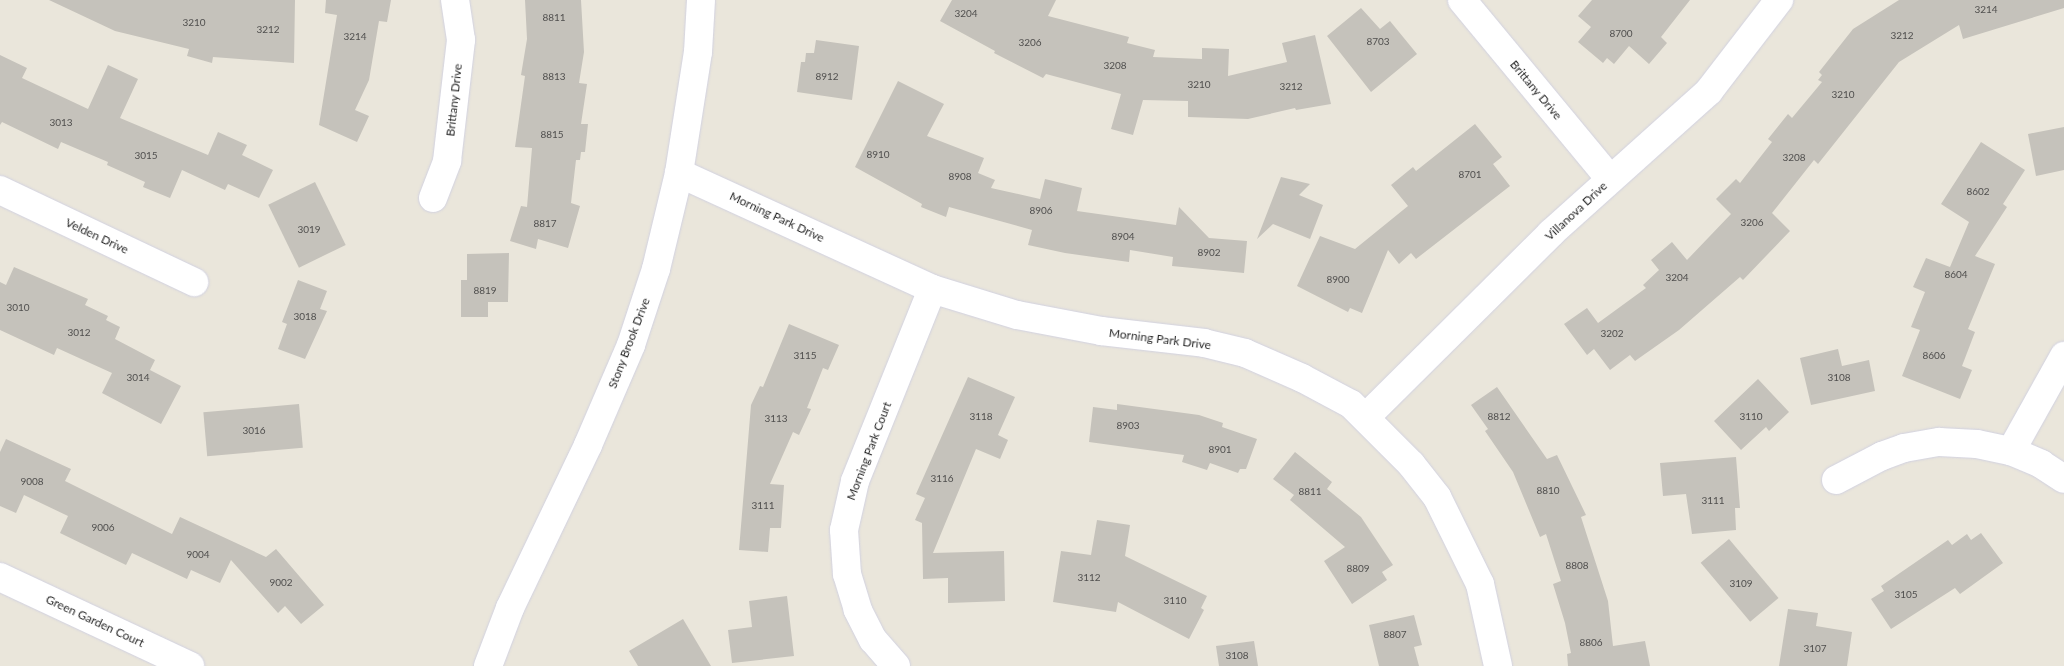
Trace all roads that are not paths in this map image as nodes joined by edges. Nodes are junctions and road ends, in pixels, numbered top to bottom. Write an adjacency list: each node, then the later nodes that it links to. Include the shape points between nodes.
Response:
1 (455, 0): 8 (street, Brittany Drive, via 461,40 457,77 447,161)
2 (701, 0): 5 (street, Stony Brook Drive, via 698,52)
3 (1462, 0): 6 (street, Brittany Drive)
4 (1779, 0): 6 (street, Villanova Drive, via 1710,91)
5 (680, 173): 10 (street, Morning Park Drive); 18 (street, Stony Brook Drive, via 656,269 631,345 588,446 510,608)
6 (1610, 179): 12 (street, Villanova Drive, via 1551,233)
7 (0, 190): 9 (street, Velden Drive)
8 (433, 198)
9 (194, 282)
10 (932, 289): 12 (street, Morning Park Drive, via 1017,315 1101,331 1204,342 1245,353 1302,378 1351,404); 19 (street, Morning Park Court, via 855,480 844,530 847,574 858,610 873,640)
11 (2064, 356): 13 (street)
12 (1366, 417): 20 (street, Morning Park Drive, via 1437,497 1468,553 1491,624)
13 (2011, 452): 14 (street, via 2041,464); 15 (street, via 1958,443 1904,448)
14 (2064, 479)
15 (1836, 480)
16 (0, 577): 17 (street, Green Garden Court)
17 (190, 666)
18 (488, 666)
19 (895, 666)
20 (1498, 666)

